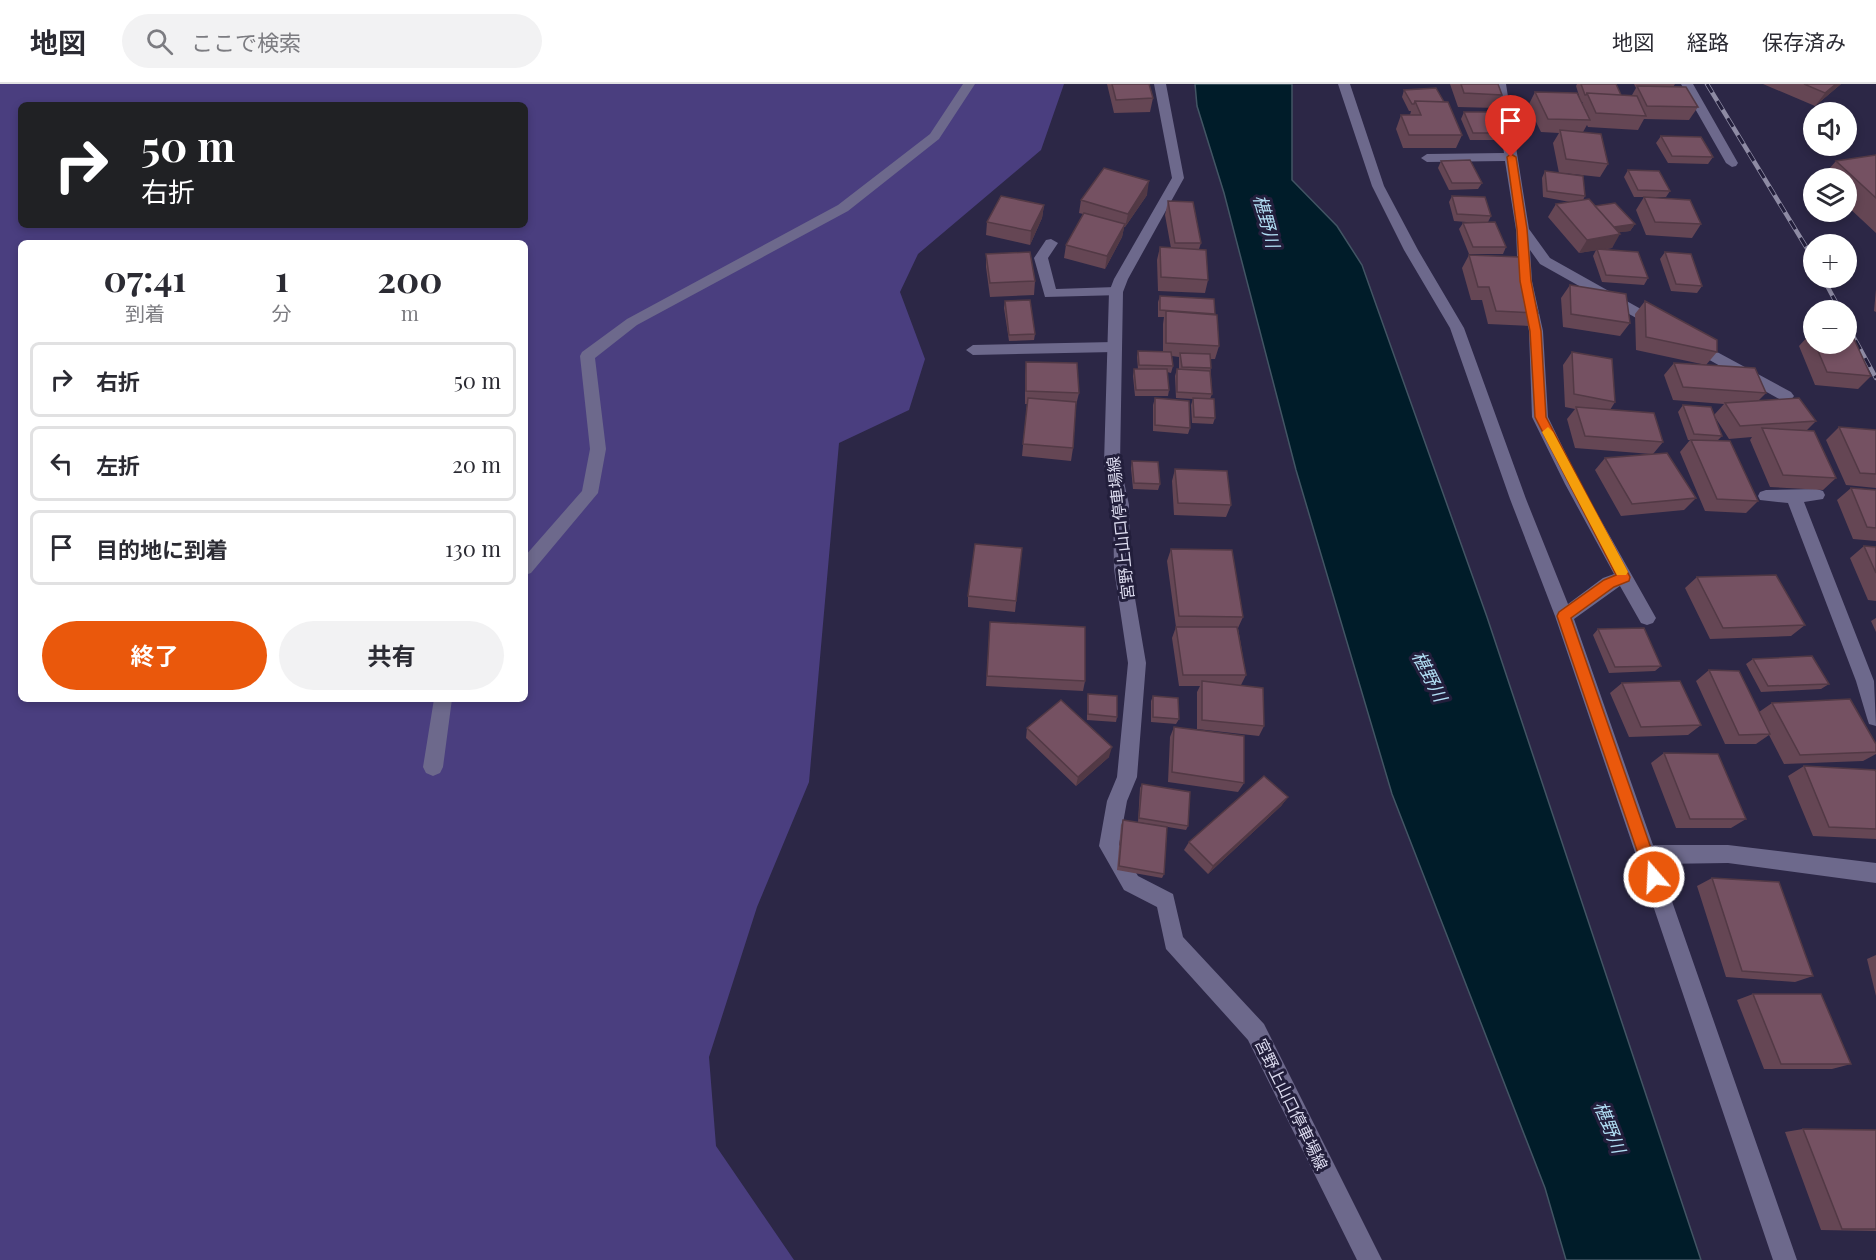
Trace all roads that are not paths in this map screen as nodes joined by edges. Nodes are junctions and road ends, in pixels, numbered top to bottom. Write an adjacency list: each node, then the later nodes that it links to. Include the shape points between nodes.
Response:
1 (969, 84): 20 (street, via 935,136 843,208 632,322 586,356 598,449 590,493)
2 (1160, 84): 13 (street, 宮野上山口停車場線, via 1178,178)
3 (1344, 84): 22 (street, via 1378,186 1457,328)
4 (1500, 84): 6 (street)
5 (1687, 84): 8 (street)
6 (1511, 157): 7 (street); 9 (street)
7 (1427, 159)
8 (1732, 163)
9 (1522, 229): 16 (street, via 1545,261); 21 (street, via 1526,281 1536,331 1540,417)
10 (1051, 243): 12 (street)
11 (1023, 256): 12 (street)
12 (1041, 258): 13 (street, via 1050,294)
13 (1116, 292): 14 (street, 宮野上山口停車場線)
14 (1114, 347): 15 (street); 30 (street, 宮野上山口停車場線, via 1112,463 1121,505 1122,569 1137,663 1127,777 1117,801 1109,846 1131,883 1166,901 1173,942 1256,1032)
15 (973, 350)
16 (1786, 396)
17 (1817, 495): 19 (street)
18 (1766, 496): 19 (street)
19 (1794, 497): 24 (street)
20 (528, 565)
21 (1624, 577): 22 (street); 23 (street)
22 (1564, 616): 28 (street)
23 (1647, 618)
24 (1870, 682): 26 (street)
25 (443, 702): 27 (street)
26 (1876, 718)
27 (433, 767)
28 (1646, 855): 29 (street, via 1728,854); 31 (street)
29 (1876, 873)
30 (1370, 1260)
31 (1785, 1260)

